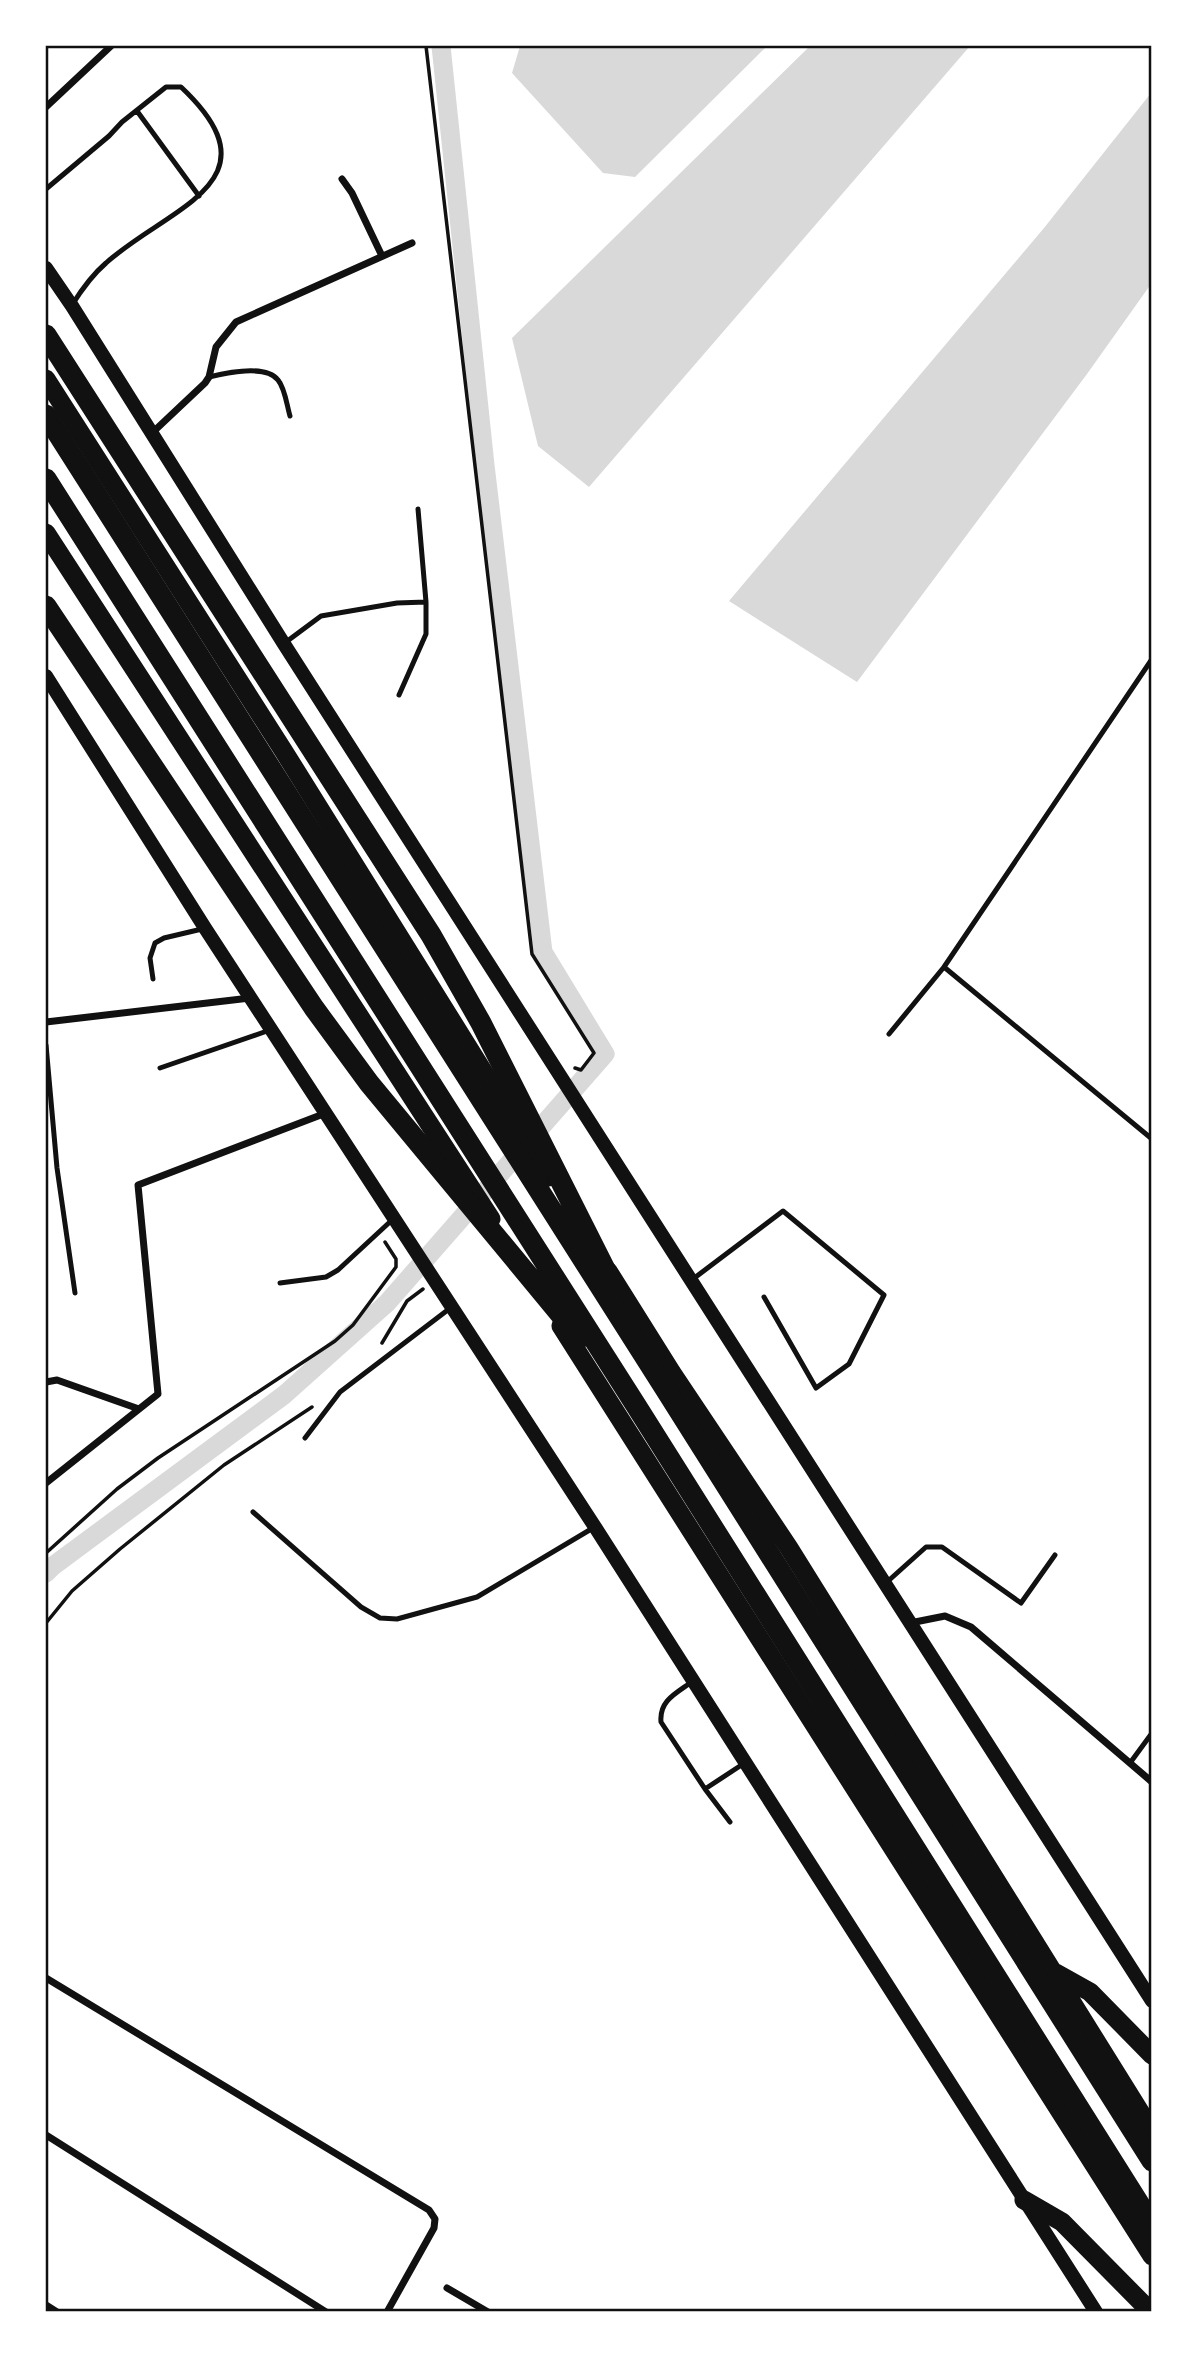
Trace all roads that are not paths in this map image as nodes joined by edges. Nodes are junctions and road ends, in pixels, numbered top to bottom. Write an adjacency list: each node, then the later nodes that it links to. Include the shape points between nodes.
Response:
1 (111, 46): 2 (street)
2 (46, 107)
3 (137, 111): 5 (lane); 6 (lane); 6 (lane, via 166,87 181,87 199,103 216,129 222,153 216,178)
4 (342, 179): 8 (street)
5 (46, 189)
6 (199, 197): 10 (lane, via 107,262)
7 (412, 243): 8 (street)
8 (382, 256): 12 (street, via 236,322 216,347)
9 (46, 268): 10 (main road)
10 (72, 306): 16 (main road)
11 (46, 335): 44 (highway, via 431,935 481,1023)
12 (209, 377): 15 (lane, via 256,371 271,374 279,380); 16 (street)
13 (46, 379): 61 (highway, via 671,1373 789,1548)
14 (46, 415): 44 (highway)
15 (290, 416)
16 (151, 434): 22 (main road)
17 (46, 479): 45 (highway)
18 (418, 509): 20 (lane)
19 (46, 533): 70 (highway, via 621,1418)
20 (426, 602): 22 (lane, via 321,616); 25 (lane, via 426,634)
21 (46, 606): 45 (highway, via 369,1083)
22 (284, 644): 38 (main road)
23 (1152, 659): 27 (lane)
24 (46, 676): 26 (main road)
25 (399, 695)
26 (205, 928): 28 (lane, via 155,943 150,958); 29 (main road)
27 (944, 967): 32 (lane); 36 (lane)
28 (153, 979)
29 (251, 998): 30 (street); 31 (main road)
30 (46, 1022)
31 (273, 1029): 34 (lane); 35 (main road)
32 (889, 1034)
33 (46, 1045): 40 (lane)
34 (160, 1068)
35 (327, 1113): 37 (main road); 46 (street, via 138,1185 158,1394)
36 (1152, 1139)
37 (395, 1218): 39 (lane, via 326,1277); 42 (main road)
38 (690, 1281): 41 (lane, via 783,1212 884,1295 849,1364 816,1388); 52 (main road)
39 (280, 1283)
40 (75, 1293)
41 (764, 1297)
42 (452, 1307): 47 (lane, via 340,1392); 50 (main road)
43 (46, 1382): 46 (street, via 57,1380)
44 (666, 1390): 67 (highway)
45 (637, 1407): 69 (highway)
46 (139, 1409): 48 (street)
47 (305, 1438)
48 (46, 1483)
49 (253, 1512): 50 (lane, via 361,1607 380,1618 397,1619 477,1597)
50 (595, 1527): 54 (main road)
51 (1055, 1555): 52 (lane, via 1021,1603 942,1547 926,1547)
52 (884, 1584): 53 (main road)
53 (909, 1623): 57 (street, via 945,1616 971,1627); 63 (main road)
54 (694, 1681): 56 (main road); 59 (lane, via 666,1701 660,1722)
55 (1152, 1733): 57 (lane)
56 (745, 1762): 59 (lane); 68 (main road)
57 (1130, 1763): 58 (street)
58 (1152, 1782)
59 (705, 1789): 60 (lane)
60 (730, 1822)
61 (1052, 1971): 64 (highway, via 1090,1992); 65 (highway)
62 (46, 1978): 75 (street, via 429,2210 435,2228)
63 (1152, 2001)
64 (1152, 2055)
65 (1152, 2131)
66 (46, 2135): 74 (street)
67 (1152, 2161)
68 (1024, 2200): 77 (main road); 78 (highway, via 1062,2222)
69 (1152, 2224)
70 (1152, 2256)
71 (447, 2288): 76 (street)
72 (46, 2305): 73 (street)
73 (57, 2312)
74 (326, 2312)
75 (387, 2312)
76 (488, 2312)
77 (1096, 2312)
78 (1151, 2312)

